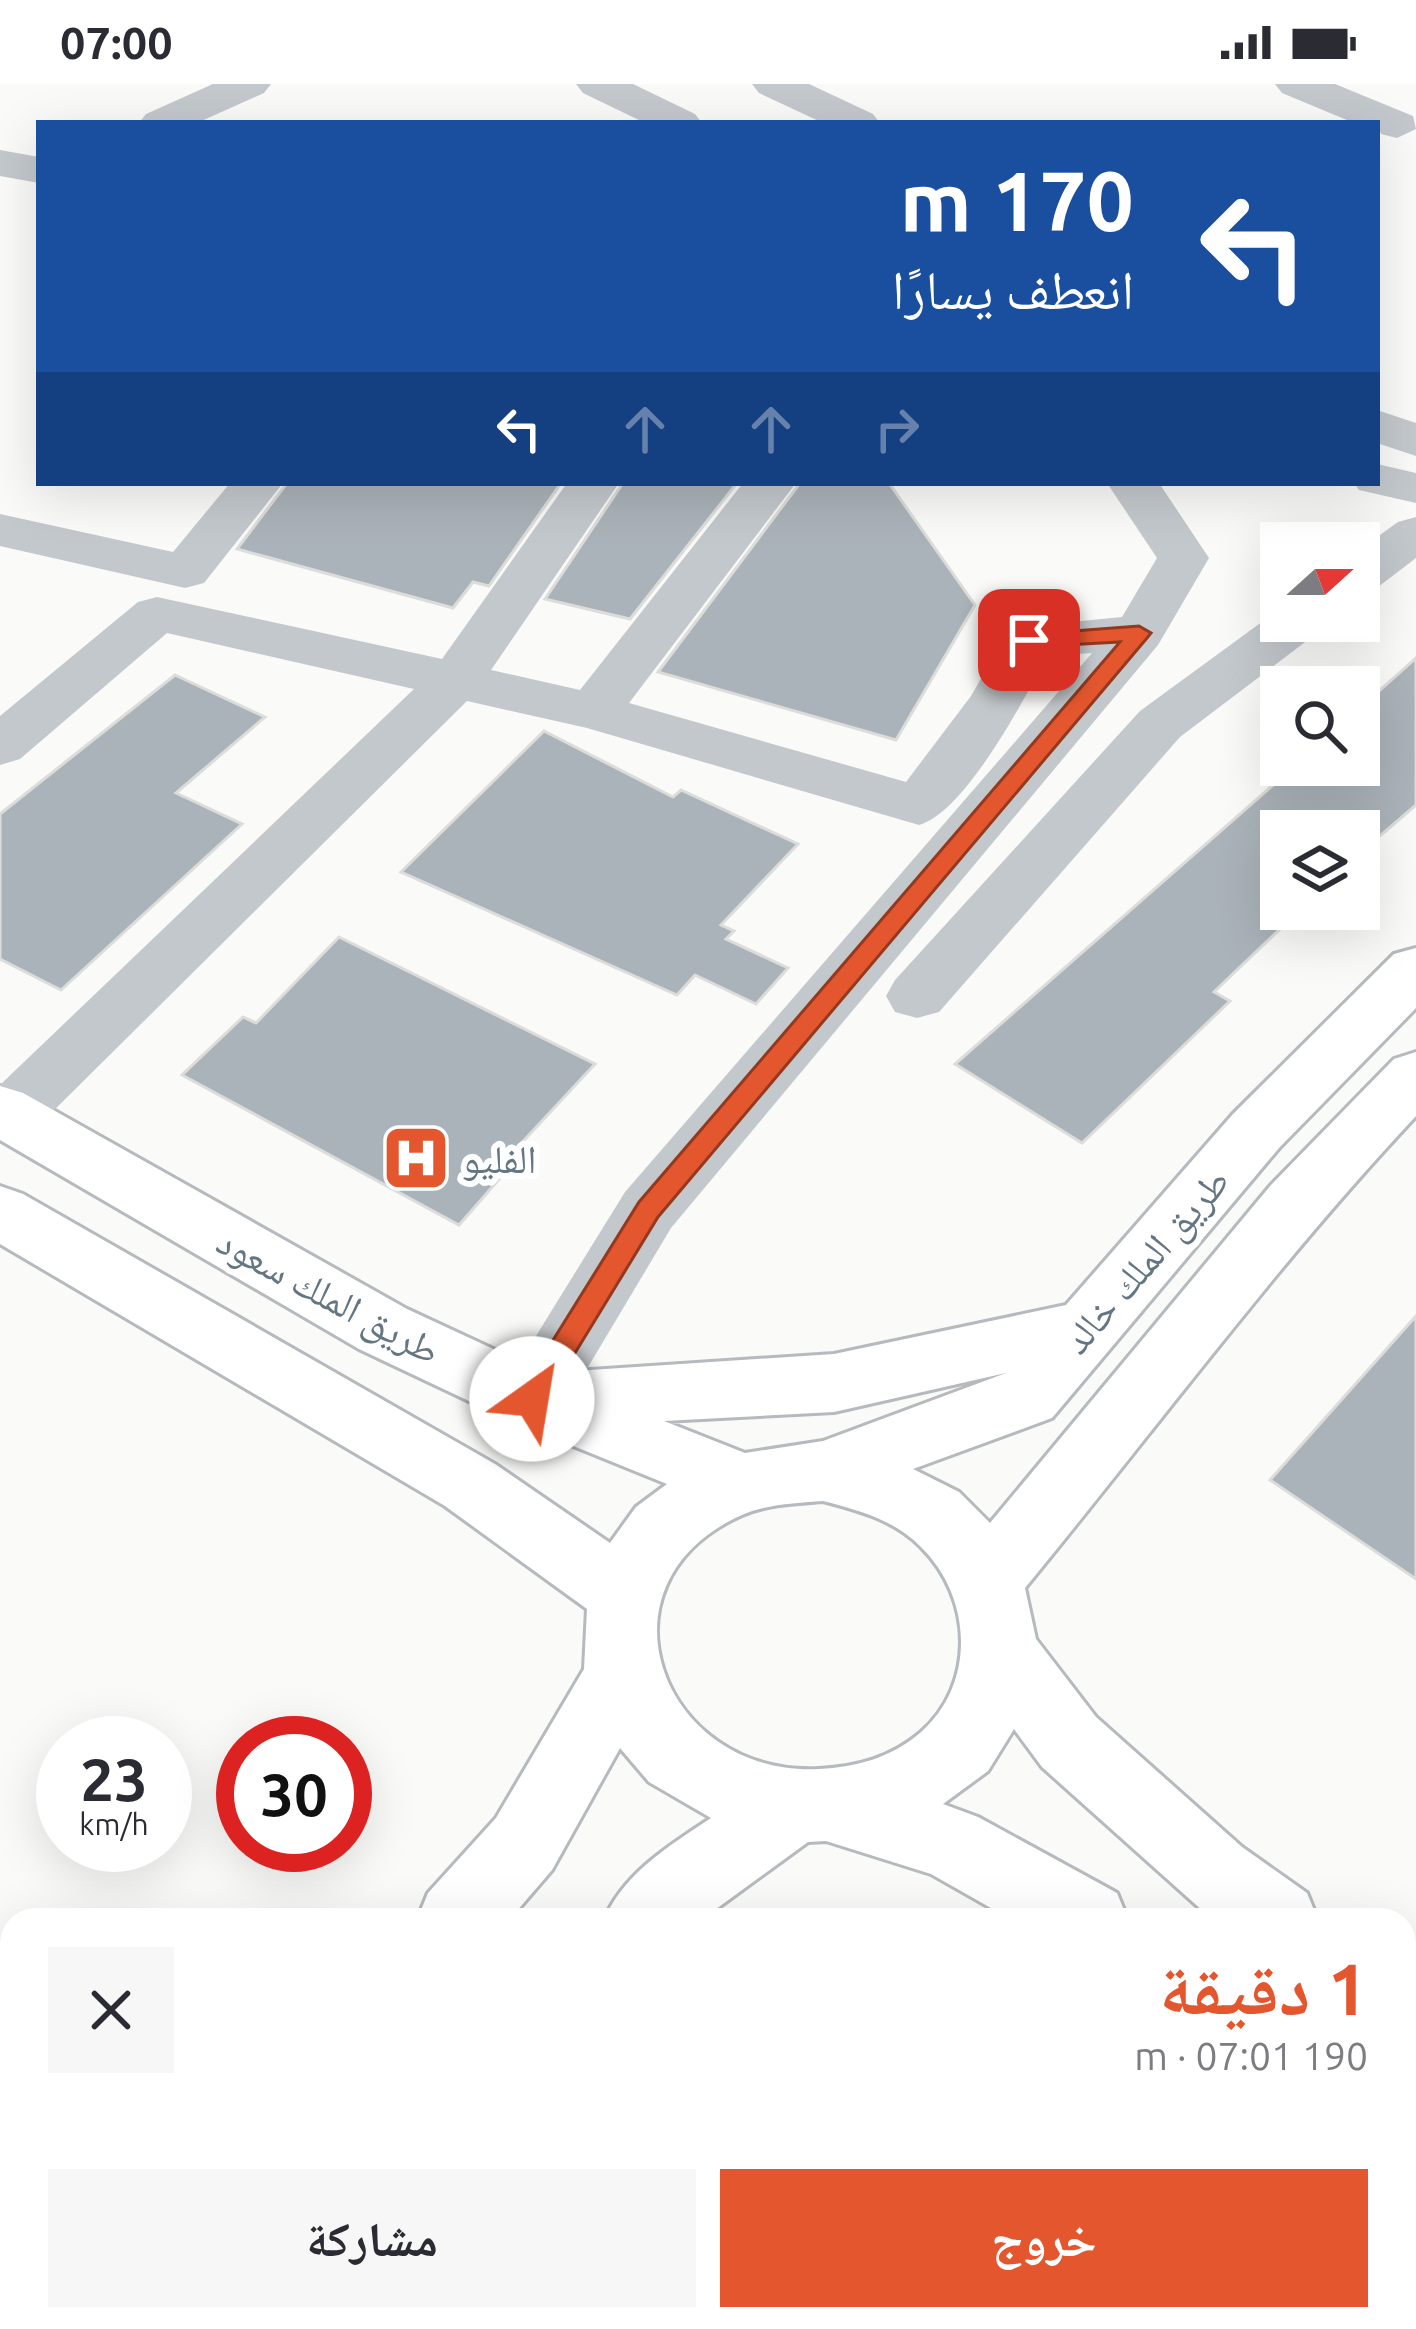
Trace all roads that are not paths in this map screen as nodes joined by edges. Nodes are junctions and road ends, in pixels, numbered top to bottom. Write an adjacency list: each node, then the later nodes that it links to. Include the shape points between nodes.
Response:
1 (249, 84): 5 (street)
2 (598, 84): 6 (street)
3 (774, 84): 7 (street)
4 (1297, 84): 8 (street)
5 (168, 120)
6 (674, 120)
7 (852, 120)
8 (1396, 124)
9 (0, 133): 10 (street)
10 (36, 139)
11 (0, 163): 12 (street)
12 (36, 169)
13 (1380, 425): 14 (street)
14 (1416, 442)
15 (1380, 480): 20 (street)
16 (255, 486): 21 (street, via 185,572)
17 (591, 486): 26 (street)
18 (768, 486): 27 (street)
19 (1135, 486): 24 (street, via 1183,558)
20 (1416, 488)
21 (0, 530)
22 (1416, 532): 23 (street)
23 (1380, 559)
24 (1139, 633): 27 (street, via 1029,640 994,704 920,805); 36 (street, via 648,1210)
25 (1270, 642): 30 (street, via 1160,724)
26 (455, 681): 27 (street); 28 (street, via 158,614); 32 (street)
27 (593, 710)
28 (0, 746)
29 (1416, 970): 34 (main road, طريق الملك خالد, via 1256,1131)
30 (917, 996)
31 (1416, 1076): 37 (main road, طريق الملك خالد, via 1294,1203)
32 (5, 1113): 36 (main road, طريق الملك سعود, via 383,1329)
33 (0, 1212): 41 (main road, via 470,1485)
34 (1086, 1328): 35 (main road, طريق الملك خالد); 36 (main road, via 834,1383)
35 (1027, 1397): 37 (main road, via 1018,1426 1032,1452 1056,1463); 38 (main road, طريق الملك خالد)
36 (532, 1399): 39 (main road, طريق الملك سعود)
37 (1093, 1455): 40 (main road, طريق الملك خالد)
38 (823, 1471): 39 (main road); 40 (main road, via 890,1488 947,1526)
39 (737, 1481): 41 (main road, via 686,1506 647,1544)
40 (987, 1580): 42 (main road)
41 (623, 1593): 43 (main road)
42 (1002, 1654): 44 (main road, via 987,1709 952,1757 899,1792); 48 (main road, via 1069,1742)
43 (622, 1673): 44 (main road, via 644,1722 681,1764 732,1794); 45 (main road, via 524,1844)
44 (814, 1809): 46 (main road, via 692,1876); 47 (main road, via 950,1843)
45 (468, 1908)
46 (657, 1908)
47 (1066, 1908)
48 (1262, 1908)

